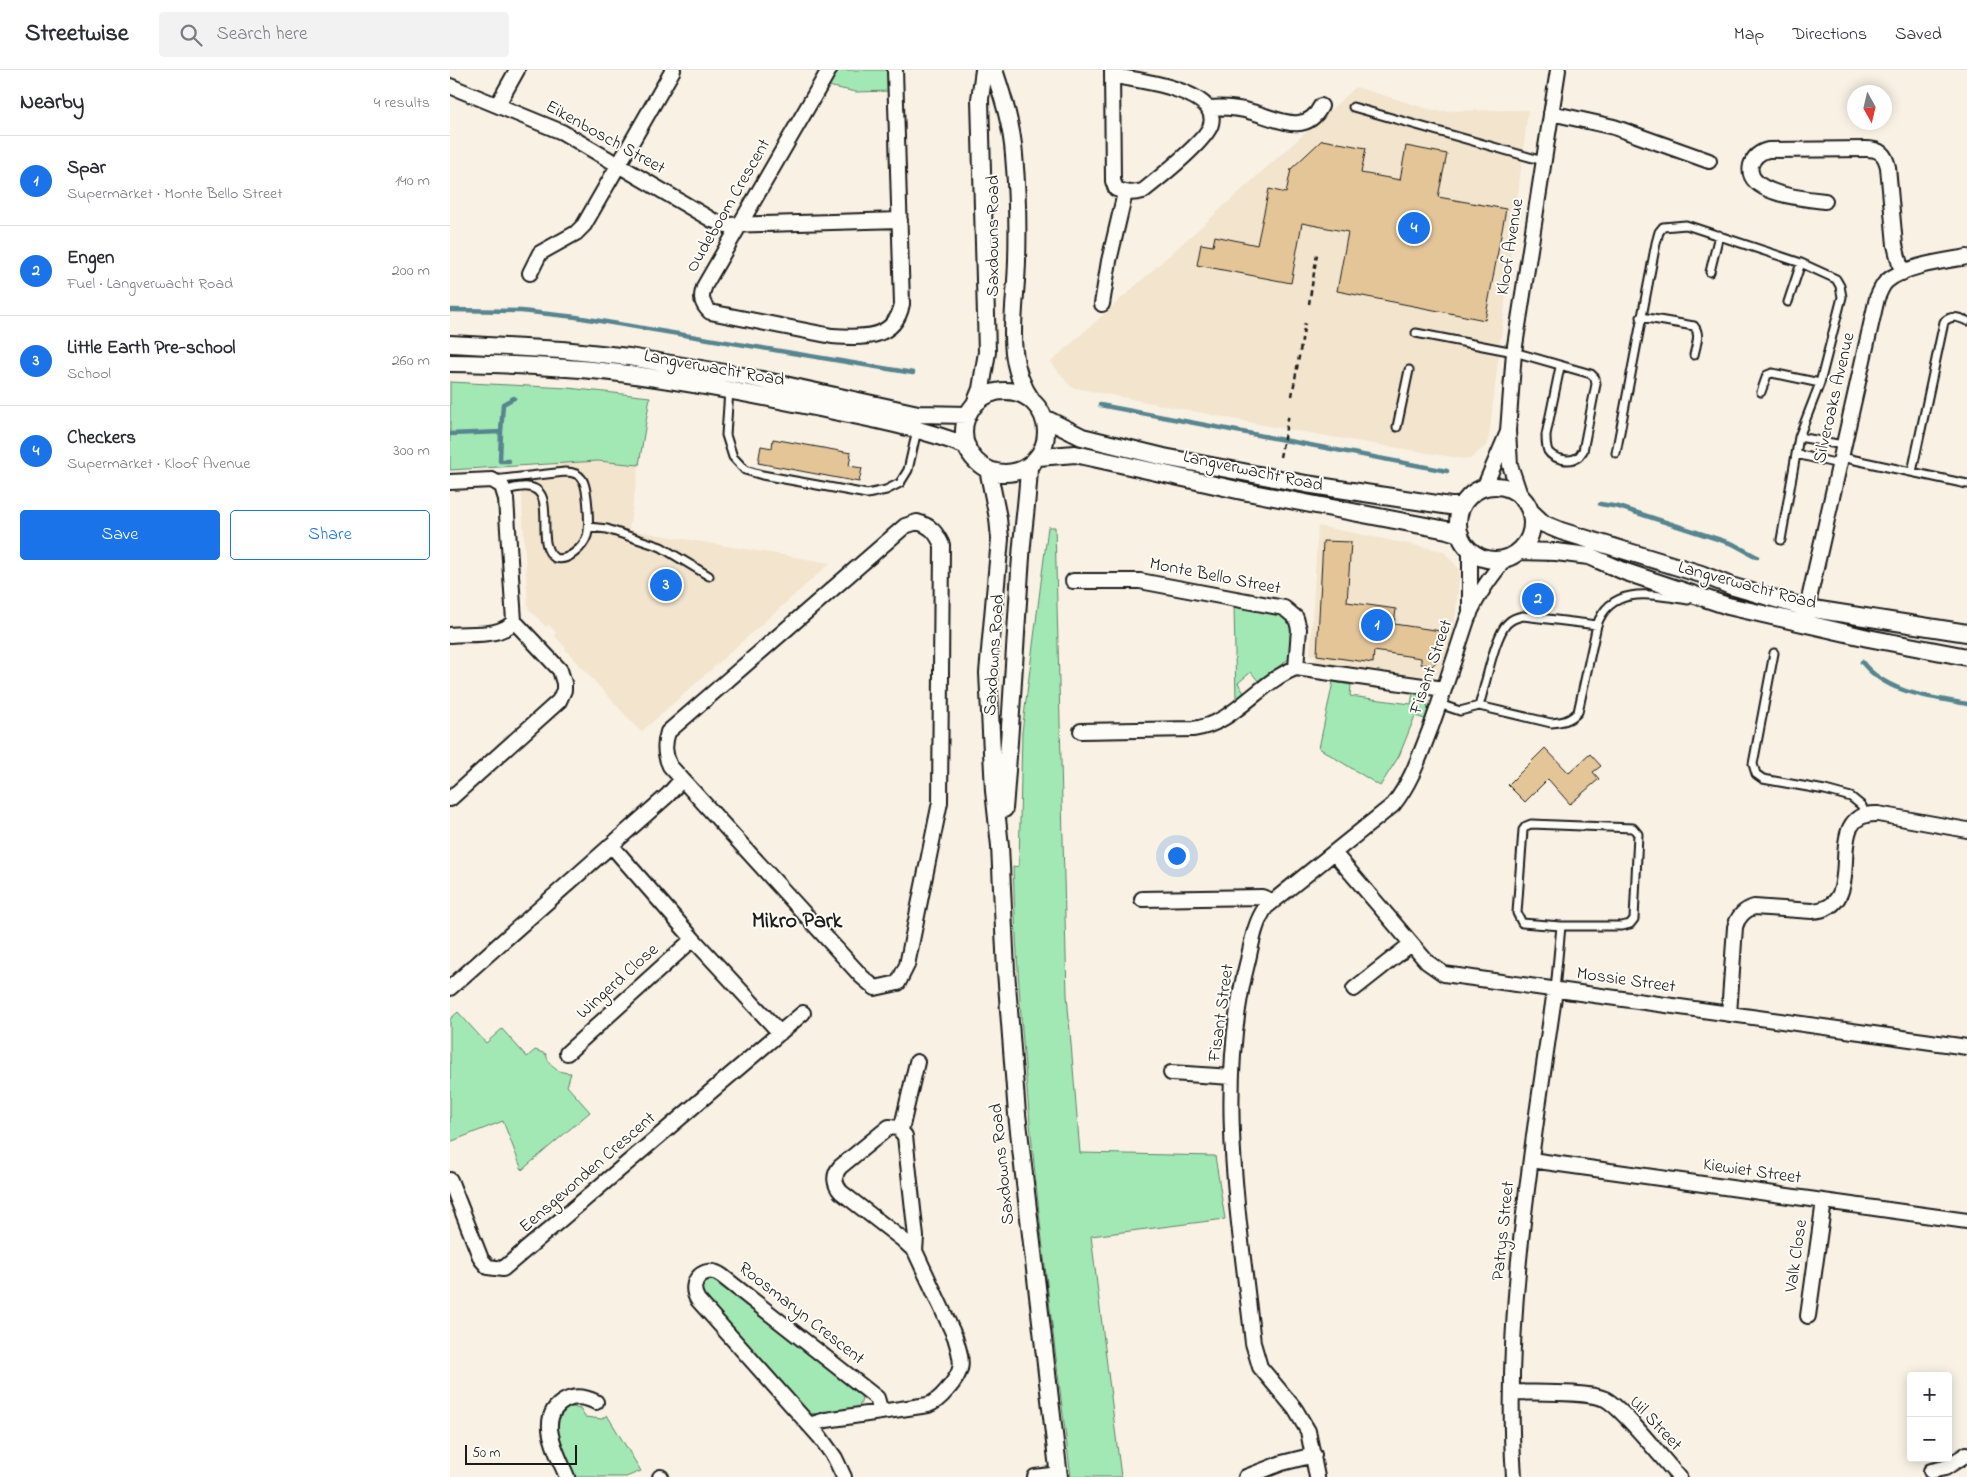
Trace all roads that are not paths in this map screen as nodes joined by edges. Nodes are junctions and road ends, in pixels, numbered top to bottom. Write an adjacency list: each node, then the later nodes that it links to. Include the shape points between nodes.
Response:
1 (517, 70): 10 (street)
2 (673, 70): 17 (street)
3 (829, 70): 21 (street, Oudeboom Crescent)
4 (896, 70): 20 (street, Oudeboom Crescent)
5 (984, 70): 43 (street, Saxdowns Road, via 980,99 987,352 981,389)
6 (994, 70): 42 (street, Saxdowns Road, via 1014,154 1017,261 1012,338 1014,356 1023,388)
7 (1558, 70): 14 (street, Kloof Avenue)
8 (1112, 73): 13 (street, via 1192,96); 18 (street, via 1112,171 1116,189)
9 (450, 86): 10 (street, Eikenbosch Street)
10 (498, 104): 17 (street, Eikenbosch Street, via 562,132)
11 (1321, 106): 13 (street, via 1312,118 1293,124 1239,109)
12 (1353, 107): 15 (lane)
13 (1209, 108): 18 (street, via 1212,123 1204,136 1143,191)
14 (1550, 113): 15 (street, Kloof Avenue); 16 (street, via 1614,127)
15 (1543, 161): 34 (street, Kloof Avenue)
16 (1709, 161)
17 (618, 165): 21 (street, Eikenbosch Street, via 712,220); 26 (street, via 584,225 540,253)
18 (1125, 193): 29 (street, via 1108,261)
19 (1825, 201): 27 (street, via 1785,194 1759,185 1752,176 1752,162 1768,150 1866,148 1882,152 1888,167 1895,246)
20 (900, 220): 21 (street, Eikenbosch Street); 21 (street, Oudeboom Crescent, via 900,315 885,332 850,337 710,312 701,294)
21 (739, 225)
22 (1719, 235): 24 (lane); 25 (lane); 30 (lane, via 1686,225 1664,227 1659,232)
23 (1967, 256): 27 (street, Silveroaks Avenue)
24 (1801, 263): 28 (lane); 39 (lane, via 1836,279 1842,297)
25 (1710, 272)
26 (530, 273)
27 (1902, 273): 52 (street, Silveroaks Avenue, via 1887,281 1877,298)
28 (1788, 302)
29 (1102, 304)
30 (1641, 317): 35 (lane, via 1694,326 1698,335); 50 (lane)
31 (1967, 320): 55 (lane, via 1956,317 1944,322)
32 (1416, 333): 34 (lane)
33 (450, 344): 43 (street, Langverwacht Road, via 629,357 743,376 918,414)
34 (1514, 352): 37 (lane); 47 (street, Kloof Avenue)
35 (1694, 355)
36 (450, 363): 40 (street, Langverwacht Road, via 619,373)
37 (1560, 366): 37 (lane, via 1546,443 1551,454 1571,460 1583,451 1596,384 1591,374)
38 (1409, 370): 45 (lane)
39 (1820, 383): 41 (lane, via 1772,373 1767,375); 48 (lane)
40 (729, 390): 46 (street, Langverwacht Road); 46 (lane, via 726,435 733,457 745,470 762,475 868,494 886,490 900,483 908,470)
41 (1761, 392)
42 (1032, 401): 43 (street, via 1023,395 1002,392 982,398); 44 (street)
43 (971, 410): 49 (street, via 965,425)
44 (1044, 418): 53 (street, via 1046,440); 62 (street, Langverwacht Road, via 1082,437 1164,457 1306,484)
45 (1397, 427)
46 (917, 430): 49 (street, Langverwacht Road)
47 (1508, 431): 59 (street, Kloof Avenue); 61 (street, Kloof Avenue, via 1510,465)
48 (1799, 437): 51 (lane); 52 (lane)
49 (967, 446): 54 (street, via 979,464)
50 (1616, 453)
51 (1796, 454): 52 (lane); 66 (lane)
52 (1841, 455): 55 (lane); 72 (street, Silveroaks Avenue)
53 (1034, 462): 54 (street, via 1009,473); 65 (street, Langverwacht Road, via 1075,454); 90 (street, Saxdowns Road, via 1022,548)
54 (988, 469): 90 (street, Saxdowns Road, via 1000,539 988,674)
55 (1912, 472): 58 (lane)
56 (492, 480): 57 (street); 60 (street); 64 (lane, via 565,472 576,474 585,484)
57 (450, 482)
58 (1967, 484)
59 (1484, 488): 61 (street, via 1503,487); 62 (street, via 1475,492)
60 (504, 490): 64 (lane, via 529,487 541,494 547,548 555,558 569,557 586,540); 74 (street)
61 (1520, 495): 63 (street)
62 (1462, 506): 65 (street)
63 (1530, 512): 68 (street, via 1528,540); 72 (street, Langverwacht Road, via 1544,524 1560,531)
64 (589, 527): 69 (lane, via 661,546)
65 (1460, 534): 67 (street)
66 (1781, 540)
67 (1470, 550): 68 (street, via 1487,558); 73 (street, Fisant Street)
68 (1513, 554): 71 (street, Langverwacht Road, via 1556,552 1589,556 1626,572); 73 (street, Fisant Street, via 1492,576)
69 (709, 576)
70 (1073, 581): 80 (street, Monte Bello Street, via 1140,581 1284,608 1296,618 1299,629)
71 (1728, 606): 75 (lane, via 1638,594 1620,598 1606,607); 79 (street, Langverwacht Road, via 1868,638)
72 (1807, 608): 76 (street, Langverwacht Road)
73 (1470, 614): 81 (street, Fisant Street)
74 (514, 621): 77 (street, via 500,631); 86 (street, via 560,670 564,690 558,701)
75 (1597, 625): 83 (lane, via 1523,616 1514,618 1499,636); 83 (lane, via 1578,712 1572,718 1551,723)
76 (1967, 633)
77 (450, 635)
78 (1774, 653): 87 (lane, via 1752,764 1756,774 1763,779 1851,797 1862,806)
79 (1967, 656)
80 (1296, 668): 81 (street); 84 (street, via 1282,673 1209,726)
81 (1444, 689): 82 (street, Fisant Street)
82 (1439, 704): 83 (lane, via 1460,711); 91 (street, Fisant Street, via 1405,790 1392,805)
83 (1479, 706)
84 (1081, 731)
85 (682, 779): 85 (street, via 667,759 665,745 668,732 905,526 917,522 928,525 937,534 942,545 940,802 907,965 898,983 875,988 862,977); 89 (street)
86 (450, 799)
87 (1865, 814): 88 (street); 101 (street, via 1854,822 1848,832 1843,889 1833,904 1812,911 1754,907 1739,916 1735,927)
88 (1967, 830)
89 (611, 845): 95 (street); 97 (street)
90 (1000, 846): 122 (street, Saxdowns Road, via 1016,1114)
91 (1334, 852): 93 (street, Fisant Street); 96 (street, Mossie Street)
92 (1142, 899): 93 (street, via 1262,897)
93 (1272, 901): 107 (street, Fisant Street, via 1257,922 1240,993)
94 (1561, 926): 94 (lane, via 1522,923 1518,918 1523,830 1531,824 1633,828 1638,834 1634,919 1622,926); 99 (lane)
95 (693, 939): 102 (street); 104 (street, Wingerd Close)
96 (1411, 944): 98 (street); 99 (street, Mossie Street, via 1432,967 1444,974)
97 (450, 988)
98 (1354, 989)
99 (1555, 990): 101 (street, Mossie Street); 109 (street, Patrys Street)
100 (803, 1013): 102 (street, Eensgevonden Crescent)
101 (1729, 1014): 103 (street, Mossie Street)
102 (780, 1033): 110 (street, Eensgevonden Crescent, via 503,1269 488,1267 481,1260)
103 (1967, 1047)
104 (567, 1053)
105 (917, 1062): 108 (street)
106 (1171, 1073): 107 (street)
107 (1232, 1078): 120 (street, Fisant Street, via 1234,1176 1256,1358 1302,1420)
108 (901, 1130): 113 (street, via 907,1150); 113 (street, via 885,1128 840,1167 835,1179 841,1192)
109 (1531, 1160): 111 (street, Kiewiet Street); 115 (street, Patrys Street, via 1522,1221)
110 (450, 1180)
111 (1824, 1200): 112 (street, Kiewiet Street); 114 (street, Valk Close)
112 (1967, 1221)
113 (915, 1251): 117 (street, via 955,1337 961,1363 959,1376 932,1404)
114 (1808, 1316)
115 (1513, 1392): 128 (street, Patrys Street); 129 (street, Uil Street, via 1590,1396 1605,1400 1618,1409)
116 (596, 1402): 123 (street, via 574,1398 561,1404 552,1415 550,1436)
117 (881, 1412): 118 (street, via 826,1420); 118 (street, Roosmaryn Crescent, via 877,1398 718,1273 708,1271 698,1276 694,1290 698,1300)
118 (809, 1426): 124 (street, Roosmaryn Crescent, via 829,1448)
119 (1967, 1454): 121 (street, via 1945,1468)
120 (1314, 1455): 126 (street); 127 (street, Fisant Street)
121 (1931, 1471)
122 (1059, 1475): 125 (street)
123 (567, 1477)
124 (844, 1477)
125 (1034, 1477)
126 (1246, 1477)
127 (1318, 1477)
128 (1514, 1477)
129 (1678, 1477)

